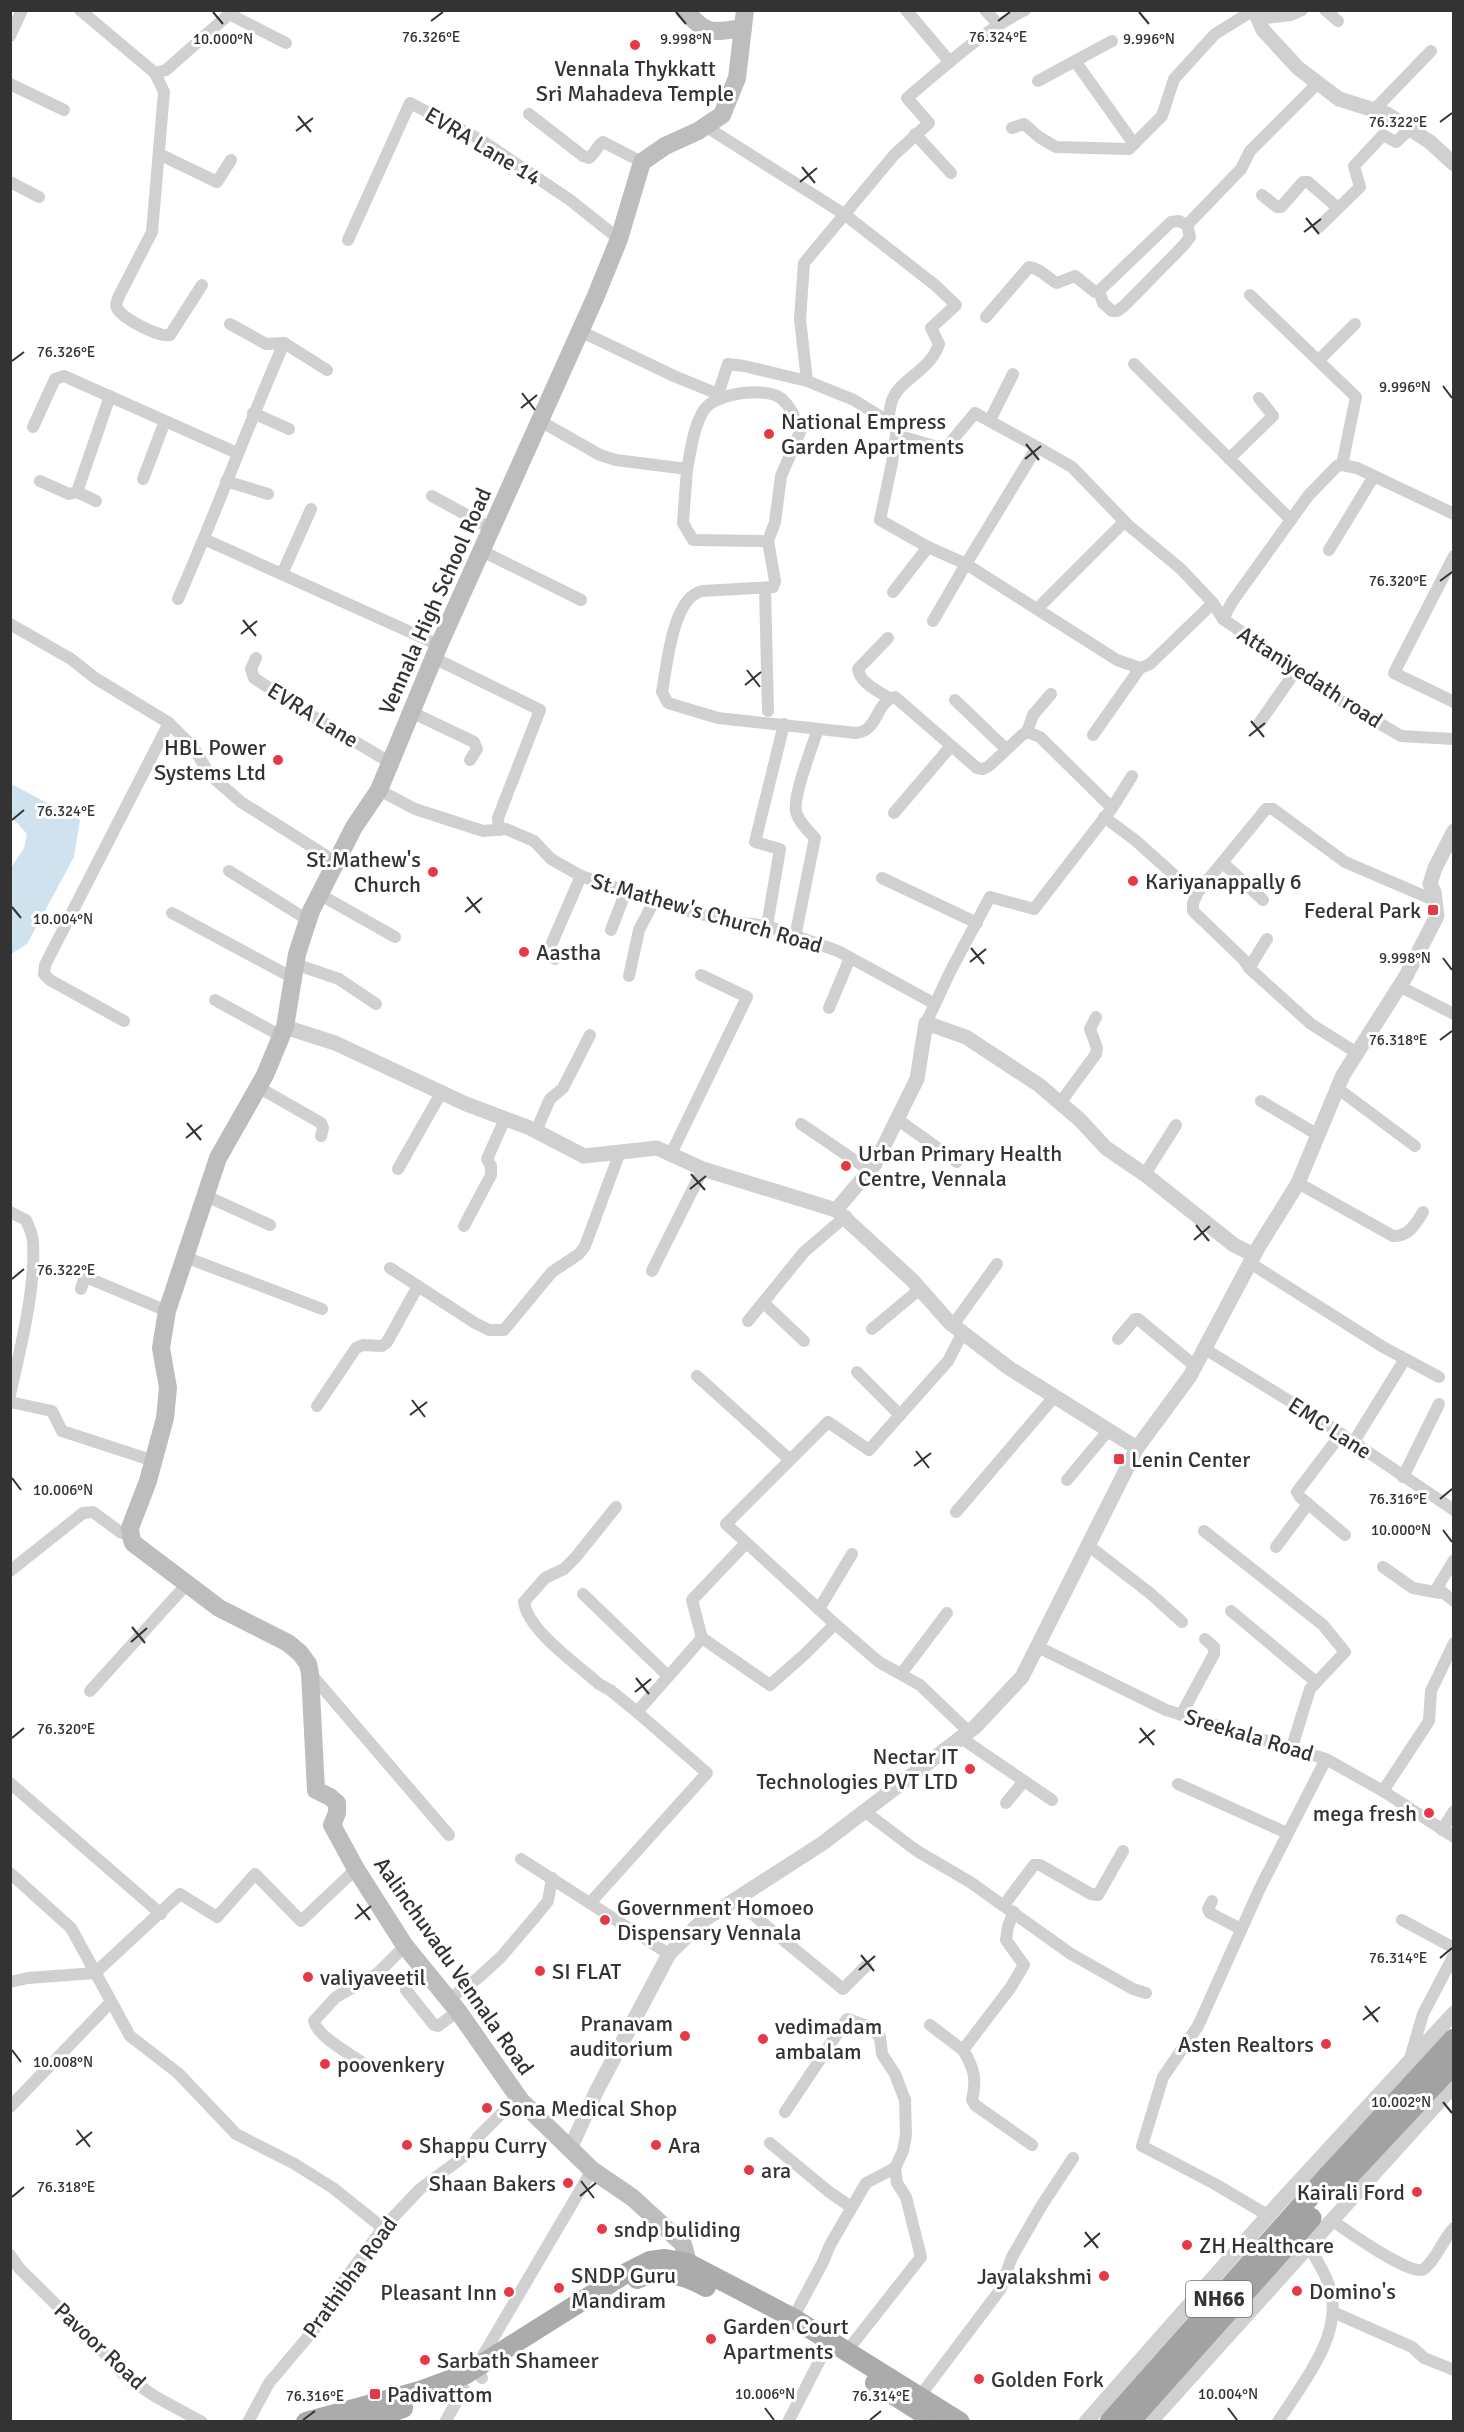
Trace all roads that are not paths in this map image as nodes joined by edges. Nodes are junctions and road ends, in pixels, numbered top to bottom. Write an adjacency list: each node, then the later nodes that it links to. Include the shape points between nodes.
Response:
1 (22, 10): 14 (street)
2 (80, 10): 20 (street)
3 (684, 10): 11 (main road, via 702,28 718,32)
4 (906, 10): 19 (street)
5 (985, 10): 13 (street)
6 (1025, 10): 13 (street)
7 (1302, 10): 10 (street, via 1291,15)
8 (1325, 10): 12 (street)
9 (232, 13): 16 (street); 20 (street, via 166,70)
10 (1255, 13): 22 (street, via 1263,30 1298,68); 31 (street, via 1215,34 1174,79 1162,116)
11 (744, 19): 27 (main road, via 737,78 722,115)
12 (1338, 21)
13 (999, 25): 19 (street)
14 (10, 36)
15 (1112, 40): 18 (street)
16 (286, 43)
17 (1431, 51): 25 (street)
18 (1075, 61): 21 (street); 31 (street)
19 (950, 62): 30 (street, via 907,98 929,123)
20 (155, 73): 32 (street, via 164,92)
21 (1038, 81)
22 (1318, 82): 25 (street, via 1339,99); 42 (street, via 1250,151 1241,169)
23 (10, 84): 24 (street)
24 (64, 110)
25 (1374, 110): 29 (street)
26 (529, 114): 34 (street, via 583,156 589,158 603,142)
27 (705, 126): 34 (main road); 41 (street)
28 (1012, 128): 31 (street, via 1024,124 1056,147 1129,149)
29 (1410, 129): 35 (street); 40 (street, via 1396,142 1383,135 1354,166 1360,187)
30 (915, 135): 36 (street); 41 (street)
31 (1134, 144)
32 (159, 154): 33 (street, via 217,182); 46 (street, via 152,232 120,294 117,308 127,318 165,337 174,332)
33 (231, 160)
34 (642, 162): 44 (main road, Vennala High School Road)
35 (1454, 164)
36 (951, 173)
37 (10, 182): 39 (street)
38 (1262, 195): 40 (street, via 1281,207 1308,182)
39 (39, 197)
40 (1338, 208): 43 (street)
41 (844, 214): 58 (street, via 804,263 800,319); 65 (street, via 956,304 931,328 938,347 926,365 893,397)
42 (1187, 225): 47 (street, via 1171,222); 47 (street, via 1190,237 1124,306 1112,311 1103,303)
43 (1319, 226)
44 (619, 239): 45 (street, EVRA Lane 14, via 570,200 481,140 410,103); 52 (main road, Vennala High School Road)
45 (348, 240)
46 (202, 285)
47 (1099, 291): 49 (street, via 1075,276 1057,283 1029,267)
48 (1250, 295): 54 (street)
49 (986, 317)
50 (230, 324): 53 (street, via 266,344)
51 (1355, 324): 54 (street)
52 (580, 331): 58 (street, via 718,394 728,364); 64 (main road, Vennala High School Road)
53 (284, 343): 56 (street); 61 (street)
54 (1320, 360): 72 (street, via 1356,397)
55 (1134, 364): 71 (street)
56 (327, 370)
57 (1012, 374): 62 (street)
58 (807, 381): 65 (street, via 854,400)
59 (110, 396): 63 (street); 66 (street, via 59,376); 78 (street)
60 (1258, 398): 71 (street, via 1273,416)
61 (253, 413): 67 (street); 70 (street)
62 (990, 420): 68 (street, via 975,413 945,449); 69 (street)
63 (165, 421): 70 (street); 75 (street)
64 (540, 421): 73 (street, via 600,455); 86 (main road, Vennala High School Road)
65 (888, 421): 68 (street, via 897,426)
66 (33, 427)
67 (289, 429)
68 (896, 435): 89 (street, via 880,520)
69 (1037, 447): 85 (street, via 1072,467); 93 (street)
70 (237, 453): 77 (street)
71 (1229, 459): 84 (street)
72 (1342, 465): 74 (street); 84 (street, Attaniyedath road, via 1331,470)
73 (687, 470): 88 (street, via 683,523 693,540); 88 (street, via 696,426 705,408 741,393 762,392 782,398 801,432 780,476 776,522)
74 (1374, 476): 83 (street); 91 (street)
75 (143, 479)
76 (40, 481): 78 (street, via 69,494)
77 (226, 481): 79 (street); 87 (street)
78 (77, 492): 81 (street)
79 (268, 494)
80 (432, 496): 86 (street)
81 (96, 501)
82 (311, 509): 94 (street)
83 (1454, 514)
84 (1291, 520): 101 (street, Attaniyedath road)
85 (1125, 522): 99 (street, via 1181,569); 100 (street)
86 (492, 529): 90 (main road, Vennala High School Road)
87 (204, 539): 94 (street); 97 (street)
88 (768, 540): 95 (street, via 775,581 773,587)
89 (928, 547): 93 (street); 96 (street)
90 (482, 550): 98 (street); 105 (main road, Vennala High School Road)
91 (1329, 550)
92 (1454, 556): 112 (street, via 1394,673)
93 (966, 564): 100 (street); 102 (street)
94 (282, 574): 105 (street)
95 (765, 589): 113 (street); 117 (street, via 702,591 687,599 676,621 662,692 668,703 718,718)
96 (893, 592)
97 (178, 599)
98 (581, 600)
99 (1213, 603): 101 (street); 107 (street, via 1150,664)
100 (1037, 609): 107 (street, via 1117,660)
101 (1223, 619): 108 (street, Attaniyedath road)
102 (933, 621)
103 (10, 624): 115 (street)
104 (888, 638): 110 (street, via 858,669 863,680)
105 (436, 652): 114 (main road, Vennala High School Road); 130 (street, via 540,710 498,818)
106 (256, 658): 125 (street, EVRA Lane, via 251,669 254,678)
107 (1140, 668): 120 (street)
108 (1297, 669): 116 (street); 121 (street, Attaniyedath road, via 1401,736)
109 (1051, 694): 119 (street, via 1033,715)
110 (889, 698): 118 (street, via 864,732); 122 (street, via 902,702)
111 (955, 700): 123 (street)
112 (1454, 702)
113 (768, 711)
114 (411, 712): 124 (street, via 474,742 477,749); 125 (main road, Vennala High School Road)
115 (169, 723): 132 (street, via 193,747 210,775 241,802); 164 (street, via 45,965 44,974 50,980)
116 (1260, 723)
117 (784, 724): 118 (street); 146 (street, via 755,842 780,849)
118 (818, 729): 149 (street, via 798,792 796,811 814,838)
119 (1027, 732): 123 (street); 128 (street, via 1040,737)
120 (1093, 735)
121 (1454, 739)
122 (951, 746): 123 (street, via 983,769); 129 (street)
123 (1006, 749)
124 (470, 760)
125 (391, 763): 127 (main road, Vennala High School Road)
126 (1132, 776): 128 (street)
127 (380, 790): 130 (street, St.Mathew's Church Road, via 415,809 483,831); 132 (main road, Vennala High School Road)
128 (1108, 812): 138 (street, via 1193,892); 145 (street, via 1034,909 990,897)
129 (894, 813)
130 (499, 830): 135 (street, St.Mathew's Church Road, via 506,829 534,841 551,859)
131 (1454, 831): 142 (street, via 1430,884)
132 (336, 862): 139 (main road, Vennala High School Road)
133 (1223, 863): 138 (street); 141 (street); 142 (street, via 1266,809 1273,809 1344,862)
134 (229, 871): 144 (street)
135 (581, 876): 137 (street, St.Mathew's Church Road); 152 (street, via 548,952)
136 (882, 878): 145 (street)
137 (626, 891): 140 (street, St.Mathew's Church Road); 147 (street)
138 (1198, 892): 153 (street, via 1193,911)
139 (320, 894): 144 (main road, Vennala High School Road); 148 (street)
140 (654, 900): 146 (street, St.Mathew's Church Road, via 726,921); 156 (street, via 639,930)
141 (1263, 900)
142 (1436, 901): 157 (street, via 1437,916)
143 (172, 913): 154 (street)
144 (308, 920): 154 (main road, Vennala High School Road)
145 (977, 923): 160 (street)
146 (767, 926): 149 (street, St.Mathew's Church Road)
147 (611, 930)
148 (395, 937)
149 (795, 937): 151 (street, St.Mathew's Church Road)
150 (1267, 939): 153 (street)
151 (850, 958): 160 (street, St.Mathew's Church Road); 161 (street)
152 (555, 959)
153 (1249, 968): 168 (street, via 1311,1024)
154 (294, 971): 159 (street, via 339,979); 166 (main road, Vennala High School Road)
155 (701, 975): 183 (street, via 747,997)
156 (629, 976)
157 (1399, 986): 162 (street); 168 (street)
158 (215, 1000): 166 (street)
159 (376, 1004)
160 (935, 1004): 165 (street)
161 (829, 1008)
162 (1454, 1014)
163 (1096, 1017): 173 (street, via 1090,1029 1096,1054)
164 (124, 1021)
165 (926, 1023): 173 (street, via 966,1037 1040,1085); 175 (street, via 916,1079)
166 (283, 1031): 169 (main road, Vennala High School Road); 171 (street, via 335,1043)
167 (590, 1035): 178 (street, via 563,1088 550,1099)
168 (1357, 1053): 170 (street)
169 (258, 1087): 180 (street, via 321,1124); 190 (main road, Vennala High School Road, via 218,1158)
170 (1337, 1088): 179 (street); 181 (street)
171 (441, 1093): 174 (street); 185 (street)
172 (1261, 1101): 179 (street)
173 (1060, 1103): 188 (street, via 1106,1148)
174 (505, 1119): 178 (street); 195 (street, via 487,1159 491,1175)
175 (897, 1119): 184 (street); 187 (street)
176 (801, 1124): 187 (street)
177 (1176, 1125): 188 (street)
178 (536, 1131): 182 (street, via 584,1156)
179 (1318, 1135): 189 (street)
180 (321, 1136)
181 (1415, 1146)
182 (620, 1152): 183 (street, via 657,1148); 201 (street, via 585,1246 552,1272 504,1330 475,1323)
183 (671, 1154): 186 (street)
184 (957, 1162)
185 (398, 1169)
186 (703, 1169): 193 (street); 200 (street)
187 (869, 1170): 193 (street)
188 (1145, 1174): 197 (street)
189 (1298, 1183): 192 (street, via 1392,1236 1407,1232); 197 (street)
190 (206, 1196): 194 (street); 196 (main road, Vennala High School Road)
191 (10, 1212): 218 (street, via 26,1220 34,1240 30,1289)
192 (1423, 1212)
193 (841, 1213): 203 (street); 204 (street)
194 (270, 1225)
195 (464, 1226)
196 (188, 1248): 205 (street); 206 (main road)
197 (1252, 1259): 212 (street); 213 (street)
198 (997, 1264): 209 (street)
199 (390, 1268): 201 (street)
200 (652, 1271)
201 (418, 1286): 222 (street, via 387,1342 356,1348)
202 (81, 1289): 206 (street, via 88,1278)
203 (920, 1289): 208 (street); 209 (street)
204 (764, 1303): 207 (street); 211 (street)
205 (322, 1309)
206 (167, 1311): 229 (main road, via 161,1348 167,1402)
207 (748, 1321)
208 (872, 1329)
209 (958, 1329): 219 (street); 223 (street, via 948,1361)
210 (1118, 1339): 214 (street, via 1138,1319)
211 (804, 1341)
212 (1205, 1349): 214 (street); 225 (street, EMC Lane)
213 (1406, 1359): 217 (street); 226 (street)
214 (1195, 1366): 227 (street)
215 (857, 1372): 223 (street)
216 (697, 1376): 228 (street)
217 (1438, 1377)
218 (10, 1395)
219 (1054, 1397): 224 (street); 235 (street)
220 (10, 1402): 229 (street, via 52,1411 62,1431)
221 (1439, 1404): 230 (street)
222 (317, 1406)
223 (900, 1415): 228 (street, via 869,1450 828,1422)
224 (1108, 1431): 227 (street); 231 (street)
225 (1341, 1434): 226 (street, EMC Lane); 232 (street, via 1297,1492)
226 (1353, 1443): 230 (street, EMC Lane)
227 (1137, 1448): 240 (street)
228 (790, 1460): 239 (street, via 726,1524)
229 (154, 1461): 238 (main road, via 130,1528)
230 (1403, 1477): 234 (street, EMC Lane)
231 (1067, 1480)
232 (1308, 1504): 237 (street); 241 (street)
233 (616, 1507): 264 (street, via 575,1558 564,1569 545,1578 524,1602 537,1628 599,1684)
234 (1454, 1510)
235 (956, 1512)
236 (1204, 1531): 262 (street, via 1323,1625 1345,1652)
237 (1345, 1535)
238 (131, 1536): 245 (street, via 93,1512 83,1513); 246 (main road, Aalinchuvadu Vennala Road, via 133,1543)
239 (746, 1542): 250 (street); 255 (street, via 692,1600)
240 (1089, 1546): 253 (street); 258 (street)
241 (1276, 1547)
242 (852, 1554): 250 (street)
243 (1454, 1560): 247 (street, via 1437,1588)
244 (1383, 1567): 247 (street, via 1413,1588)
245 (10, 1571)
246 (186, 1586): 259 (main road, Aalinchuvadu Vennala Road, via 240,1621 288,1643 300,1653); 263 (street)
247 (1440, 1593): 249 (street)
248 (583, 1594): 261 (street)
249 (1454, 1601)
250 (819, 1609): 254 (street)
251 (1231, 1611): 262 (street)
252 (947, 1613): 260 (street)
253 (1182, 1622)
254 (835, 1624): 255 (street, via 770,1685); 260 (street, via 879,1662)
255 (702, 1638): 261 (street)
256 (1205, 1639): 265 (street, via 1214,1647 1214,1654)
257 (1454, 1643): 272 (street, via 1431,1691 1429,1721)
258 (1038, 1647): 265 (street, Sreekala Road); 266 (street, via 1022,1677)
259 (310, 1673): 279 (street); 283 (main road, Aalinchuvadu Vennala Road, via 316,1790 337,1803 332,1825)
260 (901, 1674): 266 (street, via 920,1685)
261 (668, 1676): 264 (street)
262 (1316, 1682): 267 (street, via 1310,1689)
263 (90, 1691)
264 (637, 1712): 288 (street, via 707,1773)
265 (1181, 1714): 267 (street, Sreekala Road)
266 (965, 1735): 269 (street); 275 (street)
267 (1292, 1748): 268 (street, Sreekala Road)
268 (1326, 1759): 272 (street, Sreekala Road); 278 (street)
269 (1024, 1781): 273 (street); 274 (street)
270 (10, 1783): 290 (street)
271 (1178, 1784): 278 (street)
272 (1383, 1791): 277 (street, Sreekala Road)
273 (1052, 1800)
274 (1006, 1803)
275 (864, 1811): 286 (street); 289 (street, via 918,1851)
276 (1454, 1811): 277 (street)
277 (1443, 1830): 280 (street, Sreekala Road)
278 (1287, 1833): 292 (street)
279 (448, 1835)
280 (1454, 1837)
281 (1123, 1851): 289 (street, via 1098,1895 1034,1865)
282 (520, 1858): 285 (street)
283 (356, 1869): 290 (street, via 301,1921 255,1874 217,1917 180,1894); 293 (main road, Aalinchuvadu Vennala Road)
284 (10, 1873): 298 (street, via 70,1928)
285 (552, 1878): 288 (street); 303 (street, via 548,1901 538,1914)
286 (737, 1899): 295 (street, via 702,1921); 297 (street, via 843,1989)
287 (1212, 1901): 292 (street, via 1210,1913)
288 (590, 1903): 295 (street)
289 (1009, 1908): 301 (street, via 1071,1954); 307 (street, via 1006,1940 1023,1969)
290 (161, 1914): 298 (street)
291 (1402, 1920): 294 (street)
292 (1240, 1929): 322 (street, via 1198,2026 1163,2077 1142,2146)
293 (405, 1946): 303 (main road, Aalinchuvadu Vennala Road); 310 (street, via 378,1973 336,1997 314,2021 323,2035)
294 (1454, 1948)
295 (669, 1954): 317 (street)
296 (1454, 1955): 308 (street, via 1423,2014)
297 (866, 1966)
298 (95, 1973): 299 (street); 302 (street)
299 (10, 1982)
300 (406, 1990): 303 (street, via 434,2025 438,2026)
301 (1146, 1993)
302 (111, 2002): 313 (street); 324 (street, via 130,2036 178,2073 236,2134 333,2188)
303 (454, 2005): 312 (main road, Aalinchuvadu Vennala Road)
304 (1454, 2013): 308 (street)
305 (930, 2025): 307 (street)
306 (1454, 2039): 350 (highway, NH66, bridge)
307 (963, 2050): 316 (street, via 975,2075 975,2105)
308 (1408, 2063): 322 (street)
309 (1454, 2063): 351 (highway, NH66, bridge)
310 (367, 2066)
311 (1454, 2085): 323 (street)
312 (521, 2101): 317 (main road, Aalinchuvadu Vennala Road); 324 (street, Prathibha Road, via 513,2103 477,2138 470,2152 420,2189)
313 (10, 2107)
314 (785, 2112): 319 (street, via 847,2019 870,2027 880,2037 882,2054 905,2100 906,2135)
315 (770, 2143): 321 (street)
316 (1032, 2145)
317 (570, 2150): 320 (main road, Aalinchuvadu Vennala Road)
318 (1073, 2158): 340 (street, via 1012,2257 1000,2290)
319 (895, 2168): 321 (street, via 866,2183); 335 (street, via 921,2257)
320 (592, 2170): 328 (main road, Aalinchuvadu Vennala Road, via 633,2198 683,2244); 337 (street)
321 (851, 2207): 331 (street)
322 (1269, 2216): 329 (street)
323 (1332, 2220): 325 (street, via 1418,2271 1423,2270); 326 (street)
324 (383, 2228): 343 (street, Prathibha Road, via 342,2283 318,2325 269,2383)
325 (1454, 2228)
326 (1308, 2246): 330 (street, via 1331,2290); 333 (street)
327 (10, 2255): 342 (street, Pavoor Road, via 126,2377)
328 (688, 2263): 331 (main road); 337 (main road, via 665,2259 642,2264)
329 (1182, 2312): 333 (street, via 1206,2342); 334 (street)
330 (1333, 2312): 336 (street); 353 (street, via 1325,2346)
331 (793, 2318): 332 (main road)
332 (818, 2342): 335 (main road); 337 (main road, via 687,2277 660,2273 642,2276); 346 (street); 347 (main road)
333 (1218, 2346): 338 (street)
334 (1150, 2349): 338 (street, via 1165,2353 1181,2367); 349 (street)
335 (848, 2351): 340 (main road)
336 (1454, 2370)
337 (478, 2373): 339 (main road); 341 (main road, via 420,2391)
338 (1186, 2382): 352 (street)
339 (464, 2389): 341 (main road); 345 (street)
340 (920, 2396): 348 (main road)
341 (364, 2416): 344 (main road)
342 (202, 2421)
343 (248, 2421)
344 (306, 2421)
345 (445, 2421)
346 (788, 2421)
347 (936, 2421)
348 (960, 2421)
349 (1086, 2421)
350 (1110, 2421)
351 (1129, 2421)
352 (1150, 2421)
353 (1278, 2421)

